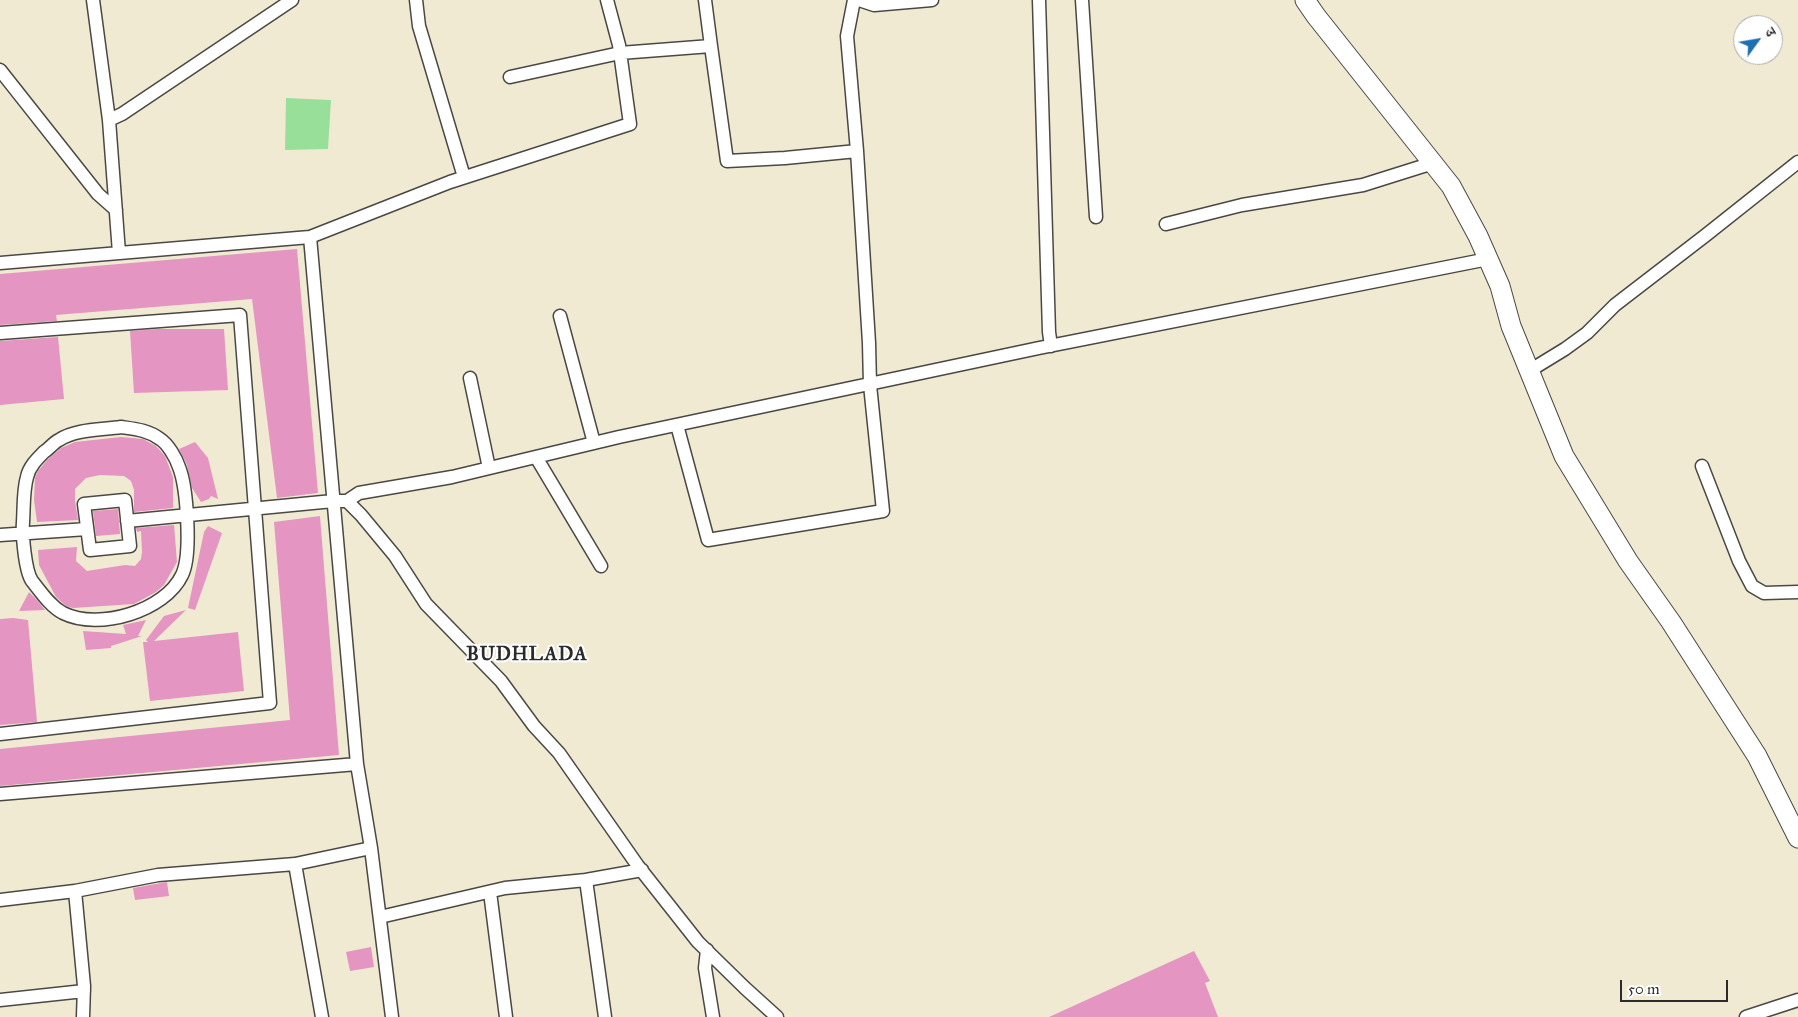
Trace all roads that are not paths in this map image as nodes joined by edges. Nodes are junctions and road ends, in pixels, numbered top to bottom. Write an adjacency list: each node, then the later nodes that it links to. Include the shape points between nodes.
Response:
1 (93, 0): 16 (street)
2 (292, 0): 16 (street)
3 (416, 0): 20 (street, via 419,26)
4 (607, 0): 13 (street)
5 (705, 0): 12 (street)
6 (854, 0): 17 (street, via 847,36)
7 (859, 0): 8 (street, via 874,5)
8 (932, 0)
9 (1039, 0): 30 (street)
10 (1082, 0): 22 (street)
11 (1305, 0): 19 (street)
12 (711, 46): 13 (street); 17 (street, via 726,161)
13 (620, 53): 15 (street); 20 (street, via 630,124)
14 (0, 70): 21 (street, via 98,194)
15 (510, 77)
16 (109, 120): 21 (street)
17 (856, 151): 33 (street)
18 (1798, 162): 31 (street, via 1615,305 1587,333)
19 (1433, 163): 23 (street, via 1363,185 1242,205); 26 (street, via 1451,186)
20 (464, 177): 24 (street)
21 (116, 210): 25 (street)
22 (1096, 217)
23 (1166, 224)
24 (310, 237): 25 (street); 39 (street)
25 (119, 253): 27 (street)
26 (1488, 259): 30 (street); 31 (street)
27 (0, 264)
28 (560, 316): 35 (street)
29 (0, 333): 41 (street, via 240,315)
30 (1051, 346): 33 (street)
31 (1529, 371): 52 (street, via 1564,456 1628,561 1756,756)
32 (470, 378): 38 (street)
33 (870, 385): 34 (street); 34 (street, via 883,511 708,540)
34 (677, 425): 35 (street)
35 (594, 443): 36 (street)
36 (536, 457): 38 (street); 47 (street)
37 (1702, 466): 48 (street, via 1752,586 1764,593)
38 (489, 468): 40 (street, via 359,493)
39 (333, 500): 40 (street); 41 (street); 50 (street)
40 (347, 501): 55 (street, via 395,556 426,604 501,681 534,726 559,753)
41 (256, 509): 42 (street); 49 (street, via 270,703)
42 (186, 516): 43 (street); 45 (street, via 188,553 183,574 172,590 154,604 131,614 106,619 80,619 62,613 46,600 30,577); 45 (street, via 184,483 179,465 161,440 143,430 91,430 59,440 37,459 27,476)
43 (127, 521): 44 (street, via 130,546 90,550); 44 (street, via 124,500 84,504)
44 (87, 529): 45 (street)
45 (22, 534): 46 (street)
46 (0, 536)
47 (601, 566)
48 (1798, 592)
49 (0, 734)
50 (357, 764): 51 (street); 53 (street)
51 (0, 794)
52 (1798, 838)
53 (371, 848): 54 (street); 60 (street)
54 (296, 864): 57 (street, via 158,875); 66 (street)
55 (642, 870): 56 (street); 61 (street)
56 (586, 880): 58 (street); 69 (street)
57 (75, 891): 59 (street); 62 (street)
58 (490, 892): 60 (street); 68 (street)
59 (0, 900)
60 (380, 917): 67 (street)
61 (706, 950): 70 (street, via 705,968); 71 (street)
62 (84, 991): 63 (street); 65 (street)
63 (0, 1000)
64 (1798, 1000): 72 (street)
65 (83, 1017)
66 (322, 1017)
67 (392, 1017)
68 (506, 1017)
69 (605, 1017)
70 (713, 1017)
71 (777, 1017)
72 (1746, 1017)

